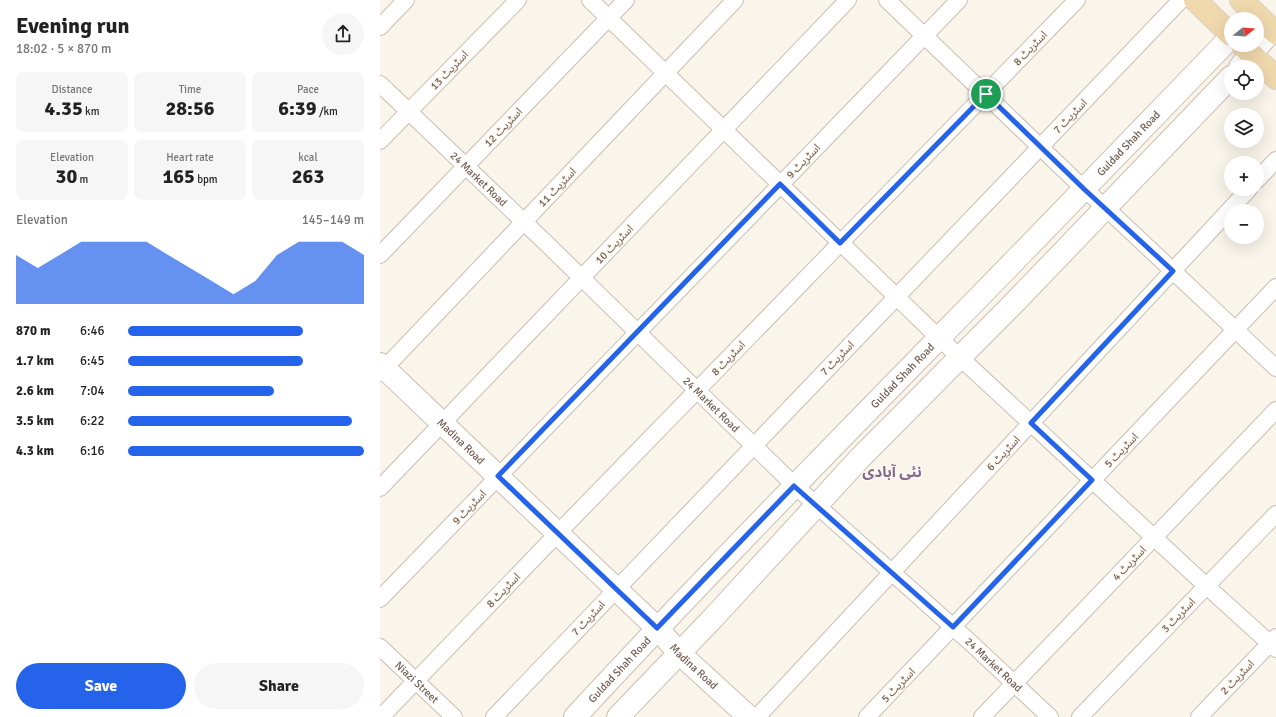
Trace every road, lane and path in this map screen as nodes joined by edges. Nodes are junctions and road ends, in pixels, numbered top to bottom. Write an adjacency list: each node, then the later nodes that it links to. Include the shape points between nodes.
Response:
1 (406, 0): 14 (street)
2 (518, 0): 25 (street, اسٹریٹ 13)
3 (590, 0): 13 (street)
4 (626, 0): 13 (street, اسٹریٹ 12)
5 (735, 0): 20 (street, اسٹریٹ 11)
6 (848, 0): 26 (street, اسٹریٹ 10)
7 (887, 0): 17 (street)
8 (959, 0): 17 (street, اسٹریٹ 9)
9 (1077, 0): 24 (street, اسٹریٹ 8)
10 (1181, 0): 28 (street, اسٹریٹ 7)
11 (1195, 0): 15 (main road)
12 (1247, 10): 16 (main road)
13 (609, 18): 20 (street); 30 (street, اسٹریٹ 12)
14 (380, 26)
15 (1224, 29)
16 (1274, 32): 19 (street)
17 (924, 36): 24 (street); 32 (street, اسٹریٹ 9)
18 (1224, 43): 33 (street, Guldad Shah Road)
19 (1245, 56): 21 (main road)
20 (665, 73): 26 (street); 36 (street, اسٹریٹ 11)
21 (1276, 78)
22 (380, 84): 25 (street, 24 Market Road)
23 (1224, 84): 35 (street)
24 (986, 94): 28 (street); 37 (street, اسٹریٹ 8)
25 (409, 112): 27 (street, اسٹریٹ 13); 30 (street, 24 Market Road)
26 (724, 129): 32 (street); 40 (street, اسٹریٹ 10)
27 (380, 141)
28 (1040, 147): 33 (street); 42 (street, اسٹریٹ 7)
29 (1276, 160): 31 (street)
30 (466, 166): 36 (street, 24 Market Road); 38 (street, اسٹریٹ 12)
31 (1264, 173)
32 (780, 184): 37 (street); 44 (street, اسٹریٹ 9)
33 (1084, 189): 35 (street); 45 (street, Guldad Shah Road)
34 (1243, 196): 39 (street, اسٹریٹ 6)
35 (1106, 208): 39 (street); 46 (street)
36 (524, 222): 40 (street, 24 Market Road); 48 (street, اسٹریٹ 11)
37 (840, 243): 42 (street); 49 (street, اسٹریٹ 8)
38 (380, 255)
39 (1173, 271): 43 (street); 52 (street, اسٹریٹ 6)
40 (582, 278): 44 (street, 24 Market Road); 51 (street, اسٹریٹ 10)
41 (1276, 287): 43 (street, اسٹریٹ 5)
42 (896, 297): 45 (street); 53 (street, اسٹریٹ 7)
43 (1235, 330): 47 (street); 55 (street, اسٹریٹ 5)
44 (638, 332): 49 (street, 24 Market Road); 54 (street, اسٹریٹ 9)
45 (939, 338): 46 (street); 56 (street, Guldad Shah Road)
46 (960, 357): 52 (street); 58 (street)
47 (1276, 368)
48 (382, 369): 51 (street, Madina Road)
49 (697, 390): 53 (street, 24 Market Road); 60 (street, اسٹریٹ 8)
50 (1276, 410): 61 (street, اسٹریٹ 4)
51 (442, 423): 54 (street, Madina Road); 57 (street, اسٹریٹ 10)
52 (1031, 423): 55 (street); 62 (street, اسٹریٹ 6)
53 (753, 445): 56 (street, 24 Market Road); 64 (street, اسٹریٹ 7)
54 (498, 476): 60 (street, Madina Road); 65 (street, اسٹریٹ 9)
55 (1092, 480): 61 (street); 66 (street, اسٹریٹ 5)
56 (794, 486): 58 (street, 24 Market Road); 67 (street, Guldad Shah Road)
57 (380, 488)
58 (816, 506): 62 (street, 24 Market Road); 70 (street)
59 (1276, 514): 63 (street, اسٹریٹ 3)
60 (558, 533): 64 (street, Madina Road); 71 (street, اسٹریٹ 8)
61 (1154, 538): 63 (street); 72 (street, اسٹریٹ 4)
62 (891, 573): 66 (street, 24 Market Road); 79 (street, اسٹریٹ 6)
63 (1206, 586): 68 (street); 83 (street, اسٹریٹ 3)
64 (616, 589): 67 (street, Madina Road); 75 (street, اسٹریٹ 7)
65 (380, 599)
66 (953, 627): 72 (street, 24 Market Road); 80 (street, اسٹریٹ 5)
67 (657, 628): 70 (street, Madina Road); 76 (street, Guldad Shah Road)
68 (1274, 643): 84 (street, اسٹریٹ 2)
69 (380, 647): 71 (street, Niazi Street)
70 (680, 653): 77 (street); 78 (street, Madina Road)
71 (416, 681): 73 (street, اسٹریٹ 8); 74 (street, Niazi Street)
72 (1014, 684): 81 (street, اسٹریٹ 4); 82 (street, 24 Market Road)
73 (381, 717)
74 (454, 717)
75 (494, 717)
76 (576, 717)
77 (618, 717)
78 (749, 717)
79 (757, 717)
80 (867, 717)
81 (982, 717)
82 (1050, 717)
83 (1080, 717)
84 (1199, 717)

